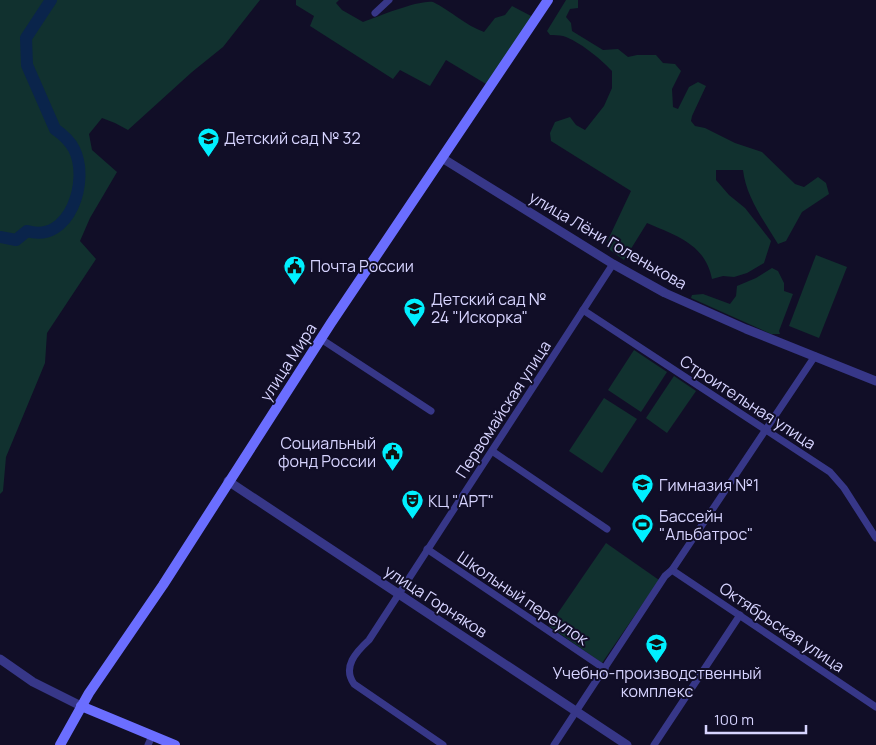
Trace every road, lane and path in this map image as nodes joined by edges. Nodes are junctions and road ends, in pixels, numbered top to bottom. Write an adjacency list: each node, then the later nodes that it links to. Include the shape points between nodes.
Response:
1 (389, 0): 3 (street)
2 (548, 0): 4 (main road, улица Мира)
3 (375, 12)
4 (442, 158): 5 (street, улица Лёни Голенькова); 7 (main road, улица Мира)
5 (613, 264): 6 (street, Первомайская улица); 8 (street, улица Лёни Голенькова, via 682,302)
6 (583, 310): 11 (street, Строительная улица); 12 (street, Первомайская улица)
7 (321, 339): 10 (street); 13 (main road, улица Мира)
8 (816, 356): 9 (street, улица Лёни Голенькова); 11 (street)
9 (876, 381)
10 (431, 410)
11 (766, 430): 15 (street, Строительная улица, via 830,472); 17 (street)
12 (492, 452): 14 (street); 16 (street, Первомайская улица)
13 (228, 482): 18 (street, улица Горняков); 22 (main road, улица Мира)
14 (607, 529)
15 (876, 538)
16 (427, 550): 18 (street, Первомайская улица); 21 (street, Школьный переулок)
17 (672, 570): 19 (street, Октябрьская улица); 21 (street)
18 (398, 594): 24 (street, улица Горняков); 28 (street, Первомайская улица, via 368,640 357,650 352,659 350,678 362,690)
19 (740, 615): 23 (street, Октябрьская улица); 31 (street)
20 (0, 659): 22 (street, via 33,682)
21 (604, 669): 24 (street)
22 (81, 706): 25 (main road); 26 (main road, улица Мира)
23 (876, 707)
24 (577, 711): 29 (street); 30 (street, улица Горняков)
25 (150, 740): 27 (main road)
26 (60, 745)
27 (175, 745)
28 (443, 745)
29 (554, 745)
30 (627, 745)
31 (654, 745)

